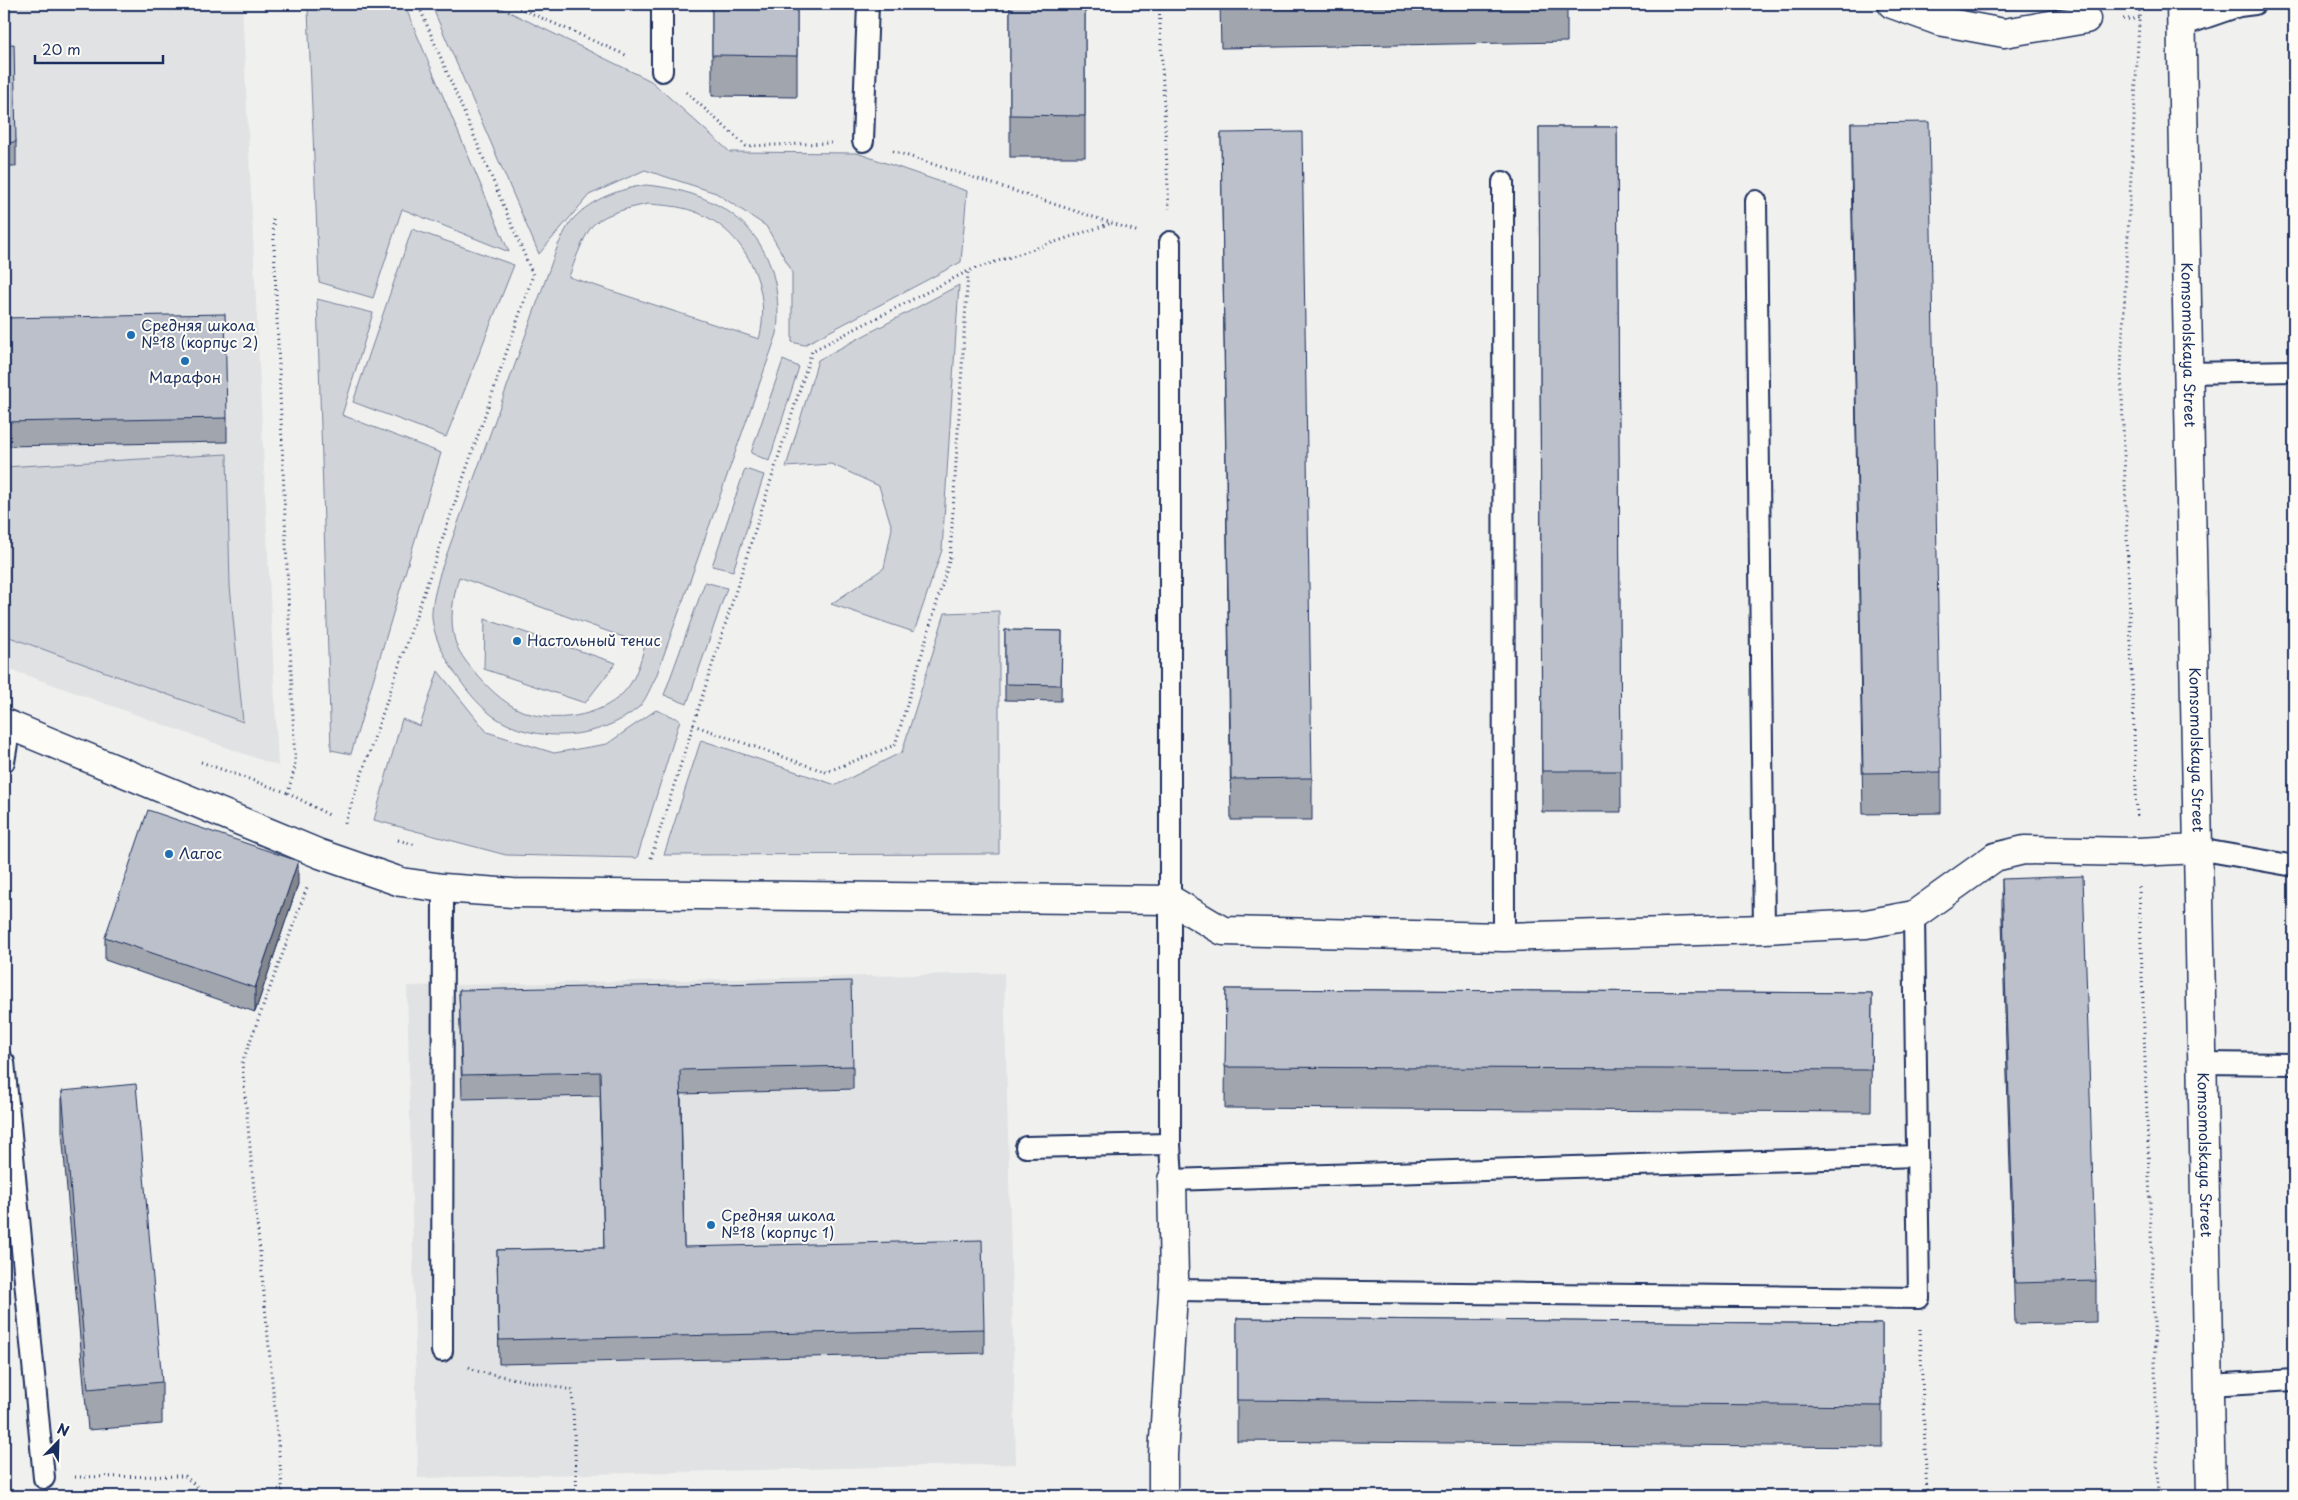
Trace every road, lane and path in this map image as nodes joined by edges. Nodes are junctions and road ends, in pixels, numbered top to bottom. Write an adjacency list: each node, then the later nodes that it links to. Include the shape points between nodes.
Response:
1 (418, 4): 14 (path, via 533,275 345,824 288,793 295,767)
2 (662, 4): 10 (lane)
3 (868, 4): 11 (lane)
4 (1159, 4): 16 (path)
5 (1892, 4): 9 (street, via 1939,21 2004,33)
6 (2140, 4): 24 (path, via 2120,368)
7 (2255, 4): 8 (lane)
8 (2181, 15): 19 (street, Komsomolskaya Street)
9 (2086, 19)
10 (662, 71)
11 (863, 141): 15 (path)
12 (1503, 182): 32 (lane)
13 (1756, 200): 31 (lane)
14 (273, 219)
15 (1112, 223): 16 (path); 17 (path)
16 (1170, 242): 29 (lane)
17 (968, 271): 21 (path, via 812,351); 21 (path, via 950,558 895,745 826,772)
18 (2294, 371): 19 (lane)
19 (2188, 372): 23 (street, Komsomolskaya Street)
20 (7, 724): 22 (lane); 25 (street)
21 (693, 725): 26 (path)
22 (4, 762)
23 (2198, 849): 24 (street); 27 (lane); 34 (street, Komsomolskaya Street)
24 (2138, 852): 30 (street, via 2024,850 1995,858); 51 (path)
25 (320, 854): 28 (street, via 402,882); 47 (path, via 242,1063)
26 (650, 861)
27 (2294, 866)
28 (443, 888): 29 (street, via 513,893); 42 (lane)
29 (1171, 900): 32 (street, via 1223,931); 36 (lane)
30 (1914, 915): 31 (street, via 1866,924); 38 (lane)
31 (1764, 929): 32 (street)
32 (1504, 937)
33 (4, 1062): 45 (lane)
34 (2202, 1063): 35 (lane); 44 (street, Komsomolskaya Street)
35 (2294, 1064)
36 (1170, 1144): 37 (lane); 39 (lane)
37 (1026, 1147)
38 (1917, 1156): 39 (lane); 41 (lane)
39 (1172, 1180): 40 (street)
40 (1173, 1290): 41 (lane); 49 (street)
41 (1919, 1298): 50 (path)
42 (442, 1351): 48 (path, via 476,1371 572,1390)
43 (2294, 1380): 44 (lane)
44 (2209, 1385): 52 (street, Komsomolskaya Street)
45 (44, 1478): 46 (path, via 185,1476)
46 (207, 1496)
47 (283, 1496)
48 (576, 1496)
49 (1163, 1496)
50 (1927, 1496)
51 (2158, 1496)
52 (2211, 1496)

